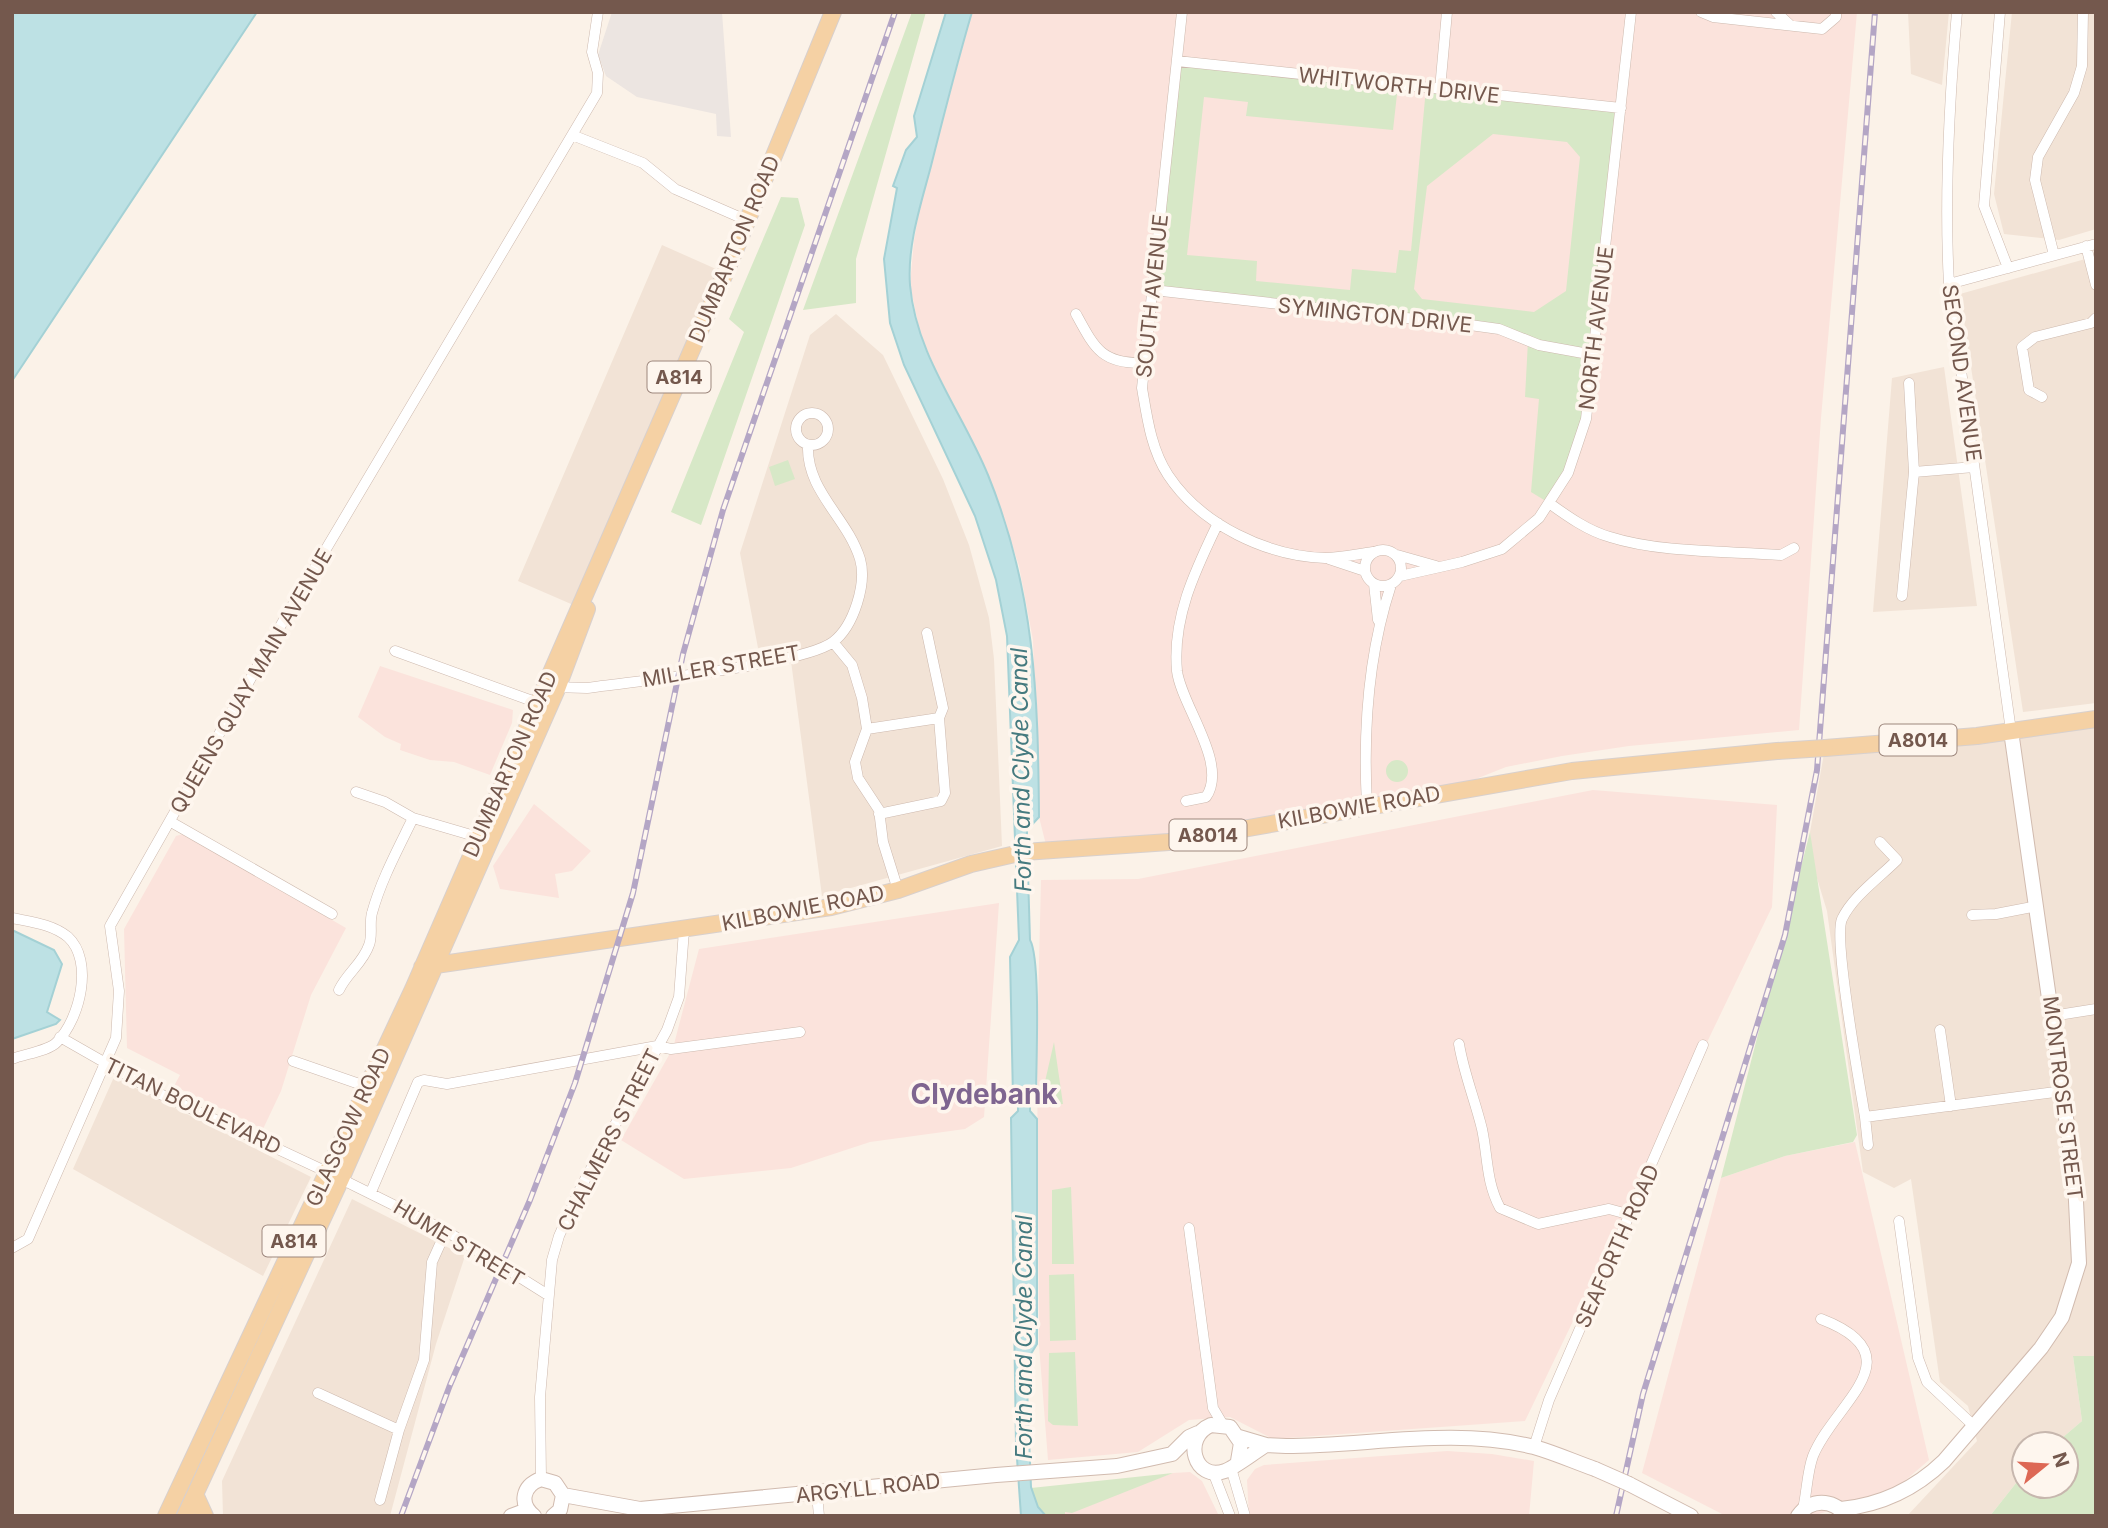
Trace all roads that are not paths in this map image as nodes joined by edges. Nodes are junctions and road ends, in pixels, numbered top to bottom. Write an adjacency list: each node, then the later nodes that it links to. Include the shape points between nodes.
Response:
1 (598, 12): 16 (street, QUEENS QUAY MAIN AVENUE, via 592,52 597,93)
2 (833, 12): 17 (main road, DUMBARTON ROAD / A814)
3 (1182, 12): 13 (street, SOUTH AVENUE)
4 (1447, 12): 14 (street)
5 (1631, 12): 15 (street, NORTH AVENUE)
6 (1702, 12): 12 (street)
7 (1776, 12): 12 (street)
8 (1836, 12): 12 (street, via 1822,29)
9 (1957, 12): 21 (street, SECOND AVENUE, via 1949,99)
10 (2000, 12): 20 (street, via 1984,195 1987,216)
11 (2083, 12): 19 (street, via 2082,66 2074,93 2038,157 2035,180)
12 (1791, 25)
13 (1177, 61): 14 (street, WHITWORTH DRIVE); 23 (street, SOUTH AVENUE)
14 (1440, 89): 15 (street, WHITWORTH DRIVE)
15 (1620, 108): 26 (street, NORTH AVENUE)
16 (572, 135): 17 (street, via 643,163 675,189); 60 (street, QUEENS QUAY MAIN AVENUE, via 292,606)
17 (746, 219): 49 (main road, DUMBARTON ROAD / A814, via 599,562)
18 (2091, 245): 19 (street); 22 (street)
19 (2054, 255): 20 (street)
20 (2008, 268): 21 (street)
21 (1949, 284): 31 (street, SECOND AVENUE)
22 (2096, 285)
23 (1153, 290): 26 (street, SYMINGTON DRIVE, via 1470,325); 27 (street, SOUTH AVENUE)
24 (1076, 314): 27 (street, via 1098,349 1109,357 1120,363)
25 (2096, 318): 29 (street, via 2035,337 2022,347 2029,390)
26 (1594, 355): 33 (street, NORTH AVENUE, via 1586,419 1567,473)
27 (1144, 363): 34 (street, SOUTH AVENUE, via 1142,388 1149,431 1168,475)
28 (1909, 383): 32 (street)
29 (2042, 397)
30 (808, 445): 47 (street, via 807,459 815,483 847,528 860,561 862,585)
31 (1974, 467): 32 (street); 54 (street, SECOND AVENUE)
32 (1914, 472): 44 (street)
33 (1549, 503): 35 (street, via 1610,538 1781,555); 39 (street, NORTH AVENUE, via 1539,518 1502,549)
34 (1218, 523): 38 (street, SOUTH AVENUE, via 1250,541 1295,555); 56 (street, via 1183,605 1177,671 1208,752 1211,776 1206,797)
35 (1794, 548)
36 (1373, 552): 37 (street, via 1385,549); 38 (street, SOUTH AVENUE); 40 (street)
37 (1397, 555): 39 (street, NORTH AVENUE); 41 (street)
38 (1327, 558): 40 (street, SOUTH AVENUE)
39 (1437, 566): 41 (street, NORTH AVENUE)
40 (1365, 571): 42 (street)
41 (1400, 576): 43 (street)
42 (1374, 584): 43 (street); 45 (street)
43 (1391, 584): 45 (street)
44 (1902, 596)
45 (1378, 624): 57 (street, via 1364,747)
46 (927, 632): 51 (street, via 943,708)
47 (833, 642): 49 (street, MILLER STREET, via 797,656 587,688); 53 (street, via 852,665)
48 (396, 651): 50 (street)
49 (551, 687): 50 (main road, DUMBARTON ROAD / A814); 69 (main road, DUMBARTON ROAD / A814)
50 (538, 703): 61 (main road, DUMBARTON ROAD / A814)
51 (939, 718): 53 (street); 58 (street, via 945,793 941,801)
52 (2096, 719): 54 (main road, KILBOWIE ROAD / A8014)
53 (867, 729): 58 (street, via 855,762 858,778)
54 (2011, 731): 57 (main road, KILBOWIE ROAD / A8014, bridge, via 1630,763); 64 (street, MONTROSE STREET)
55 (356, 792): 59 (street)
56 (1186, 801)
57 (1367, 805): 63 (main road, KILBOWIE ROAD / A8014, via 1169,842 1047,849 971,864)
58 (880, 814): 63 (street, via 883,842)
59 (413, 818): 61 (street); 70 (street, via 381,885 371,916 370,944)
60 (171, 822): 65 (street); 81 (street, QUEENS QUAY MAIN AVENUE, via 110,926 119,991 116,1038)
61 (478, 837): 69 (main road, DUMBARTON ROAD / A814)
62 (1880, 842): 85 (street, via 1897,860 1853,903 1841,922 1843,968)
63 (898, 890): 68 (main road, KILBOWIE ROAD / A8014, via 831,907)
64 (2037, 906): 66 (street); 72 (street, MONTROSE STREET)
65 (332, 914)
66 (1972, 915)
67 (12, 918): 75 (street, via 49,926 69,938 78,956 83,978 73,1016)
68 (684, 930): 69 (main road, KILBOWIE ROAD / A8014); 78 (street, CHALMERS STREET, via 679,997)
69 (429, 966): 82 (main road, GLASGOW ROAD / A814); 87 (main road, GLASGOW ROAD / A814)
70 (339, 990)
71 (2096, 1009): 72 (street)
72 (2052, 1016): 83 (street, MONTROSE STREET)
73 (1940, 1030): 84 (street)
74 (800, 1032): 78 (street, via 671,1049)
75 (60, 1037): 79 (street, via 57,1043); 81 (street, TITAN BOULEVARD)
76 (1459, 1044): 89 (street, via 1482,1132 1490,1189 1500,1208 1538,1224 1609,1209)
77 (1703, 1045): 89 (street, SEAFORTH ROAD)
78 (657, 1046): 88 (street, via 447,1084 418,1082); 94 (street, CHALMERS STREET, via 559,1236)
79 (12, 1059)
80 (293, 1061): 82 (street)
81 (104, 1064): 87 (street, TITAN BOULEVARD); 93 (street, QUEENS QUAY MAIN AVENUE, via 28,1239)
82 (368, 1087): 87 (main road, GLASGOW ROAD / A814)
83 (2063, 1091): 84 (street); 99 (street, MONTROSE STREET, via 2080,1232 2073,1289 2062,1317 2041,1348)
84 (1951, 1106): 85 (street)
85 (1865, 1117): 86 (street)
86 (1868, 1145)
87 (334, 1175): 88 (street, TITAN BOULEVARD); 111 (main road, GLASGOW ROAD / A814); 120 (main road, GLASGOW ROAD / A814)
88 (371, 1192): 92 (street, HUME STREET)
89 (1631, 1215): 104 (street, SEAFORTH ROAD, via 1549,1400)
90 (1899, 1221): 99 (street, via 1918,1358 1927,1382)
91 (1189, 1228): 97 (street)
92 (446, 1231): 94 (street, HUME STREET); 100 (street, via 432,1262 424,1360)
93 (12, 1248)
94 (548, 1295): 109 (street, CHALMERS STREET, via 540,1397)
95 (1821, 1319): 110 (street, via 1859,1339 1866,1364 1854,1399 1813,1455)
96 (318, 1393): 100 (street)
97 (1213, 1408): 98 (street); 101 (street)
98 (1223, 1425): 101 (street); 102 (street)
99 (1974, 1426): 116 (street, MONTROSE STREET, via 1927,1477)
100 (399, 1430): 114 (street)
101 (1202, 1430): 105 (street, ARGYLL ROAD); 106 (street, via 1193,1450)
102 (1239, 1437): 103 (street); 107 (street, via 1241,1449)
103 (1266, 1445): 104 (street, via 1446,1438); 107 (street)
104 (1534, 1447): 128 (street, bridge, via 1595,1469)
105 (1172, 1454): 106 (street, ARGYLL ROAD); 112 (street, ARGYLL ROAD, via 1117,1466)
106 (1195, 1459): 108 (street)
107 (1235, 1465): 108 (street); 127 (street)
108 (1213, 1472): 126 (street)
109 (541, 1479): 113 (street, via 555,1483); 119 (street, via 524,1494)
110 (1808, 1485): 115 (street); 117 (street)
111 (195, 1494): 121 (main road, GLASGOW ROAD / A814); 122 (main road)
112 (817, 1494): 113 (street, ARGYLL ROAD, via 640,1509); 125 (street)
113 (563, 1495): 124 (street, via 560,1510)
114 (380, 1500)
115 (1823, 1502): 117 (street); 118 (street)
116 (1867, 1511): 118 (street, MONTROSE STREET)
117 (1800, 1512)
118 (1844, 1512)
119 (530, 1513): 123 (street)
120 (166, 1516)
121 (185, 1516)
122 (205, 1516)
123 (511, 1516)
124 (553, 1516)
125 (818, 1516)
126 (1230, 1516)
127 (1245, 1516)
128 (1691, 1516)

